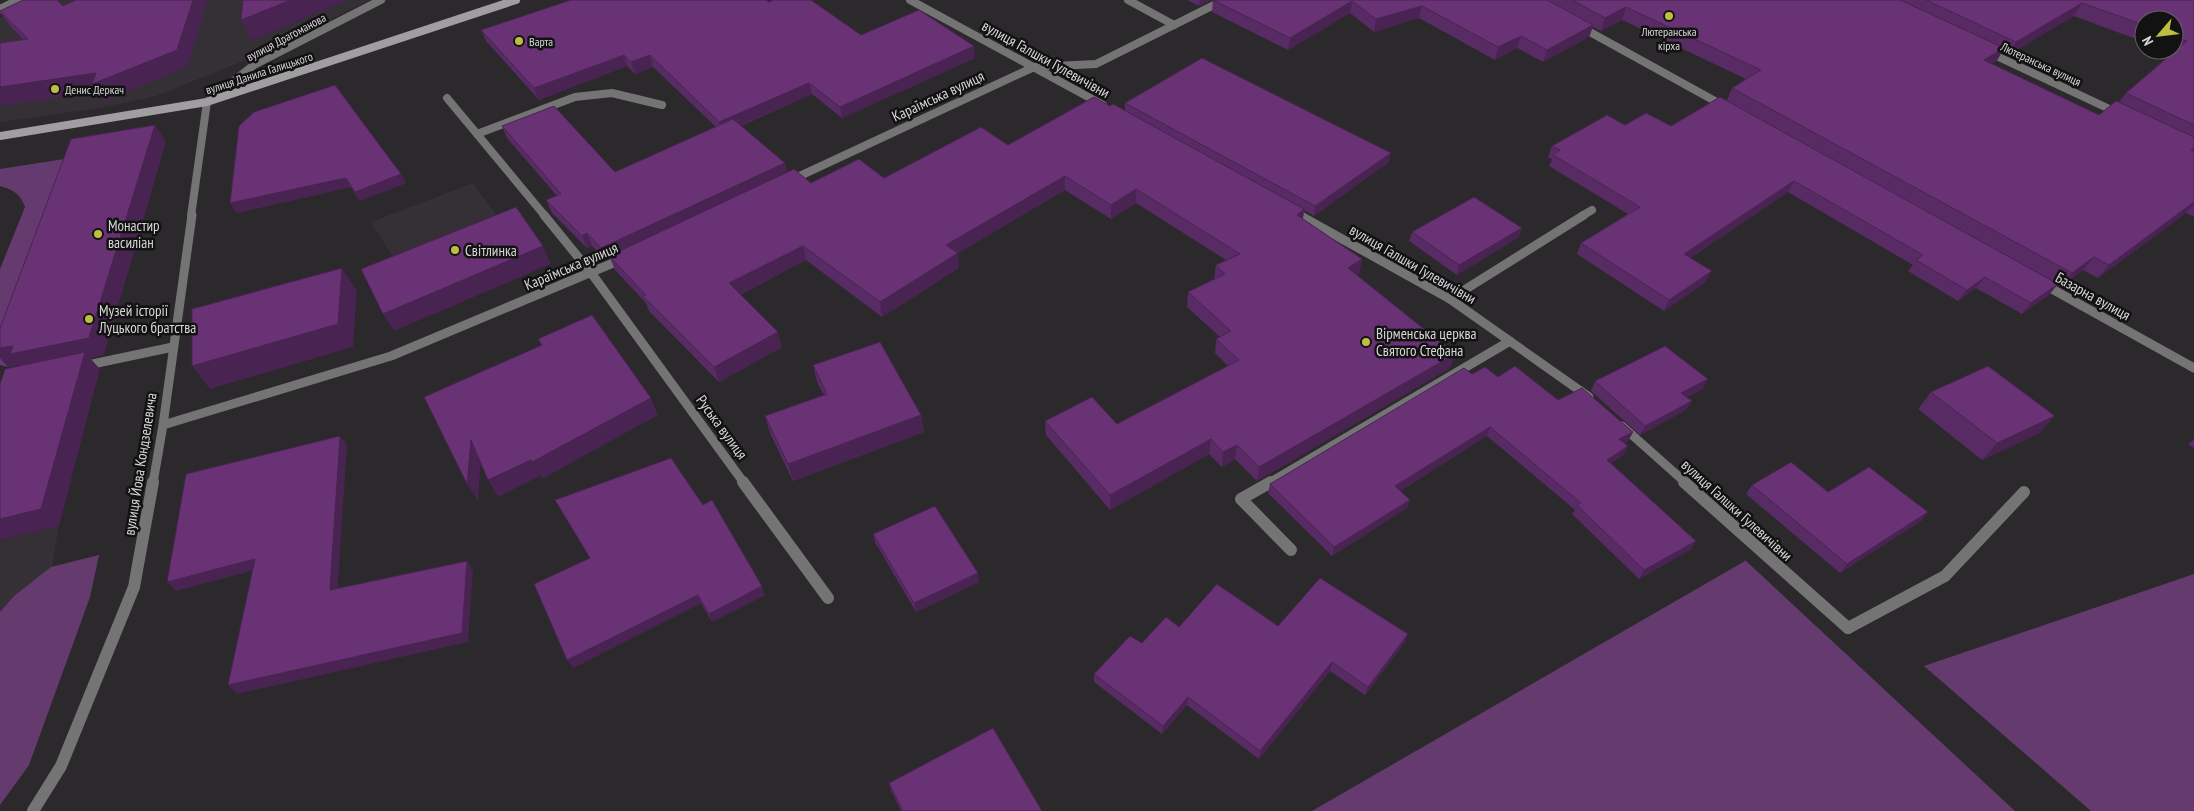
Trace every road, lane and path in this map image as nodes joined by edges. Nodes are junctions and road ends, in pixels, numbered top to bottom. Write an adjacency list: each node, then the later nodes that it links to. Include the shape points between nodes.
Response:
1 (18, 0): 7 (street)
2 (382, 0): 13 (street, вулиця Драгоманова, via 254,65)
3 (516, 0): 13 (main road, вулиця Данила Галицького)
4 (910, 0): 11 (street, вулиця Галшки Гулевичівни)
5 (1128, 0): 9 (street)
6 (1224, 0): 9 (street, Караїмська вулиця)
7 (0, 9)
8 (1568, 19): 16 (street)
9 (1174, 25): 11 (street, Караїмська вулиця, via 1096,64)
10 (1978, 47): 17 (street, Лютеранська вулиця)
11 (1034, 67): 15 (street, вулиця Галшки Гулевичівни); 20 (street, Караїмська вулиця)
12 (447, 98): 18 (street, Руська вулиця)
13 (207, 102): 19 (main road, вулиця Данила Галицького); 28 (street, вулиця Йова Кондзелевича)
14 (662, 105): 18 (street, via 612,93 575,97)
15 (1112, 110)
16 (1733, 111)
17 (2131, 119)
18 (477, 134): 24 (street, Руська вулиця)
19 (0, 136)
20 (781, 185)
21 (1285, 207): 26 (street, вулиця Галшки Гулевичівни)
22 (1592, 210): 26 (street)
23 (637, 253): 24 (street, Караїмська вулиця)
24 (592, 274): 33 (street, Караїмська вулиця, via 390,356); 36 (street, Руська вулиця)
25 (2037, 281): 30 (street, Базарна вулиця)
26 (1450, 299): 27 (street, вулиця Галшки Гулевичівни)
27 (1510, 341): 31 (street, вулиця Галшки Гулевичівни); 35 (street, via 1241,499)
28 (172, 347): 29 (street); 33 (street, вулиця Йова Кондзелевича)
29 (76, 367)
30 (2194, 368)
31 (1600, 407)
32 (1615, 420): 34 (street, вулиця Галшки Гулевичівни, via 1848,628 1945,576)
33 (163, 425): 37 (street, вулиця Йова Кондзелевича, via 134,587 61,766)
34 (2024, 492)
35 (1291, 550)
36 (828, 598)
37 (33, 811)

